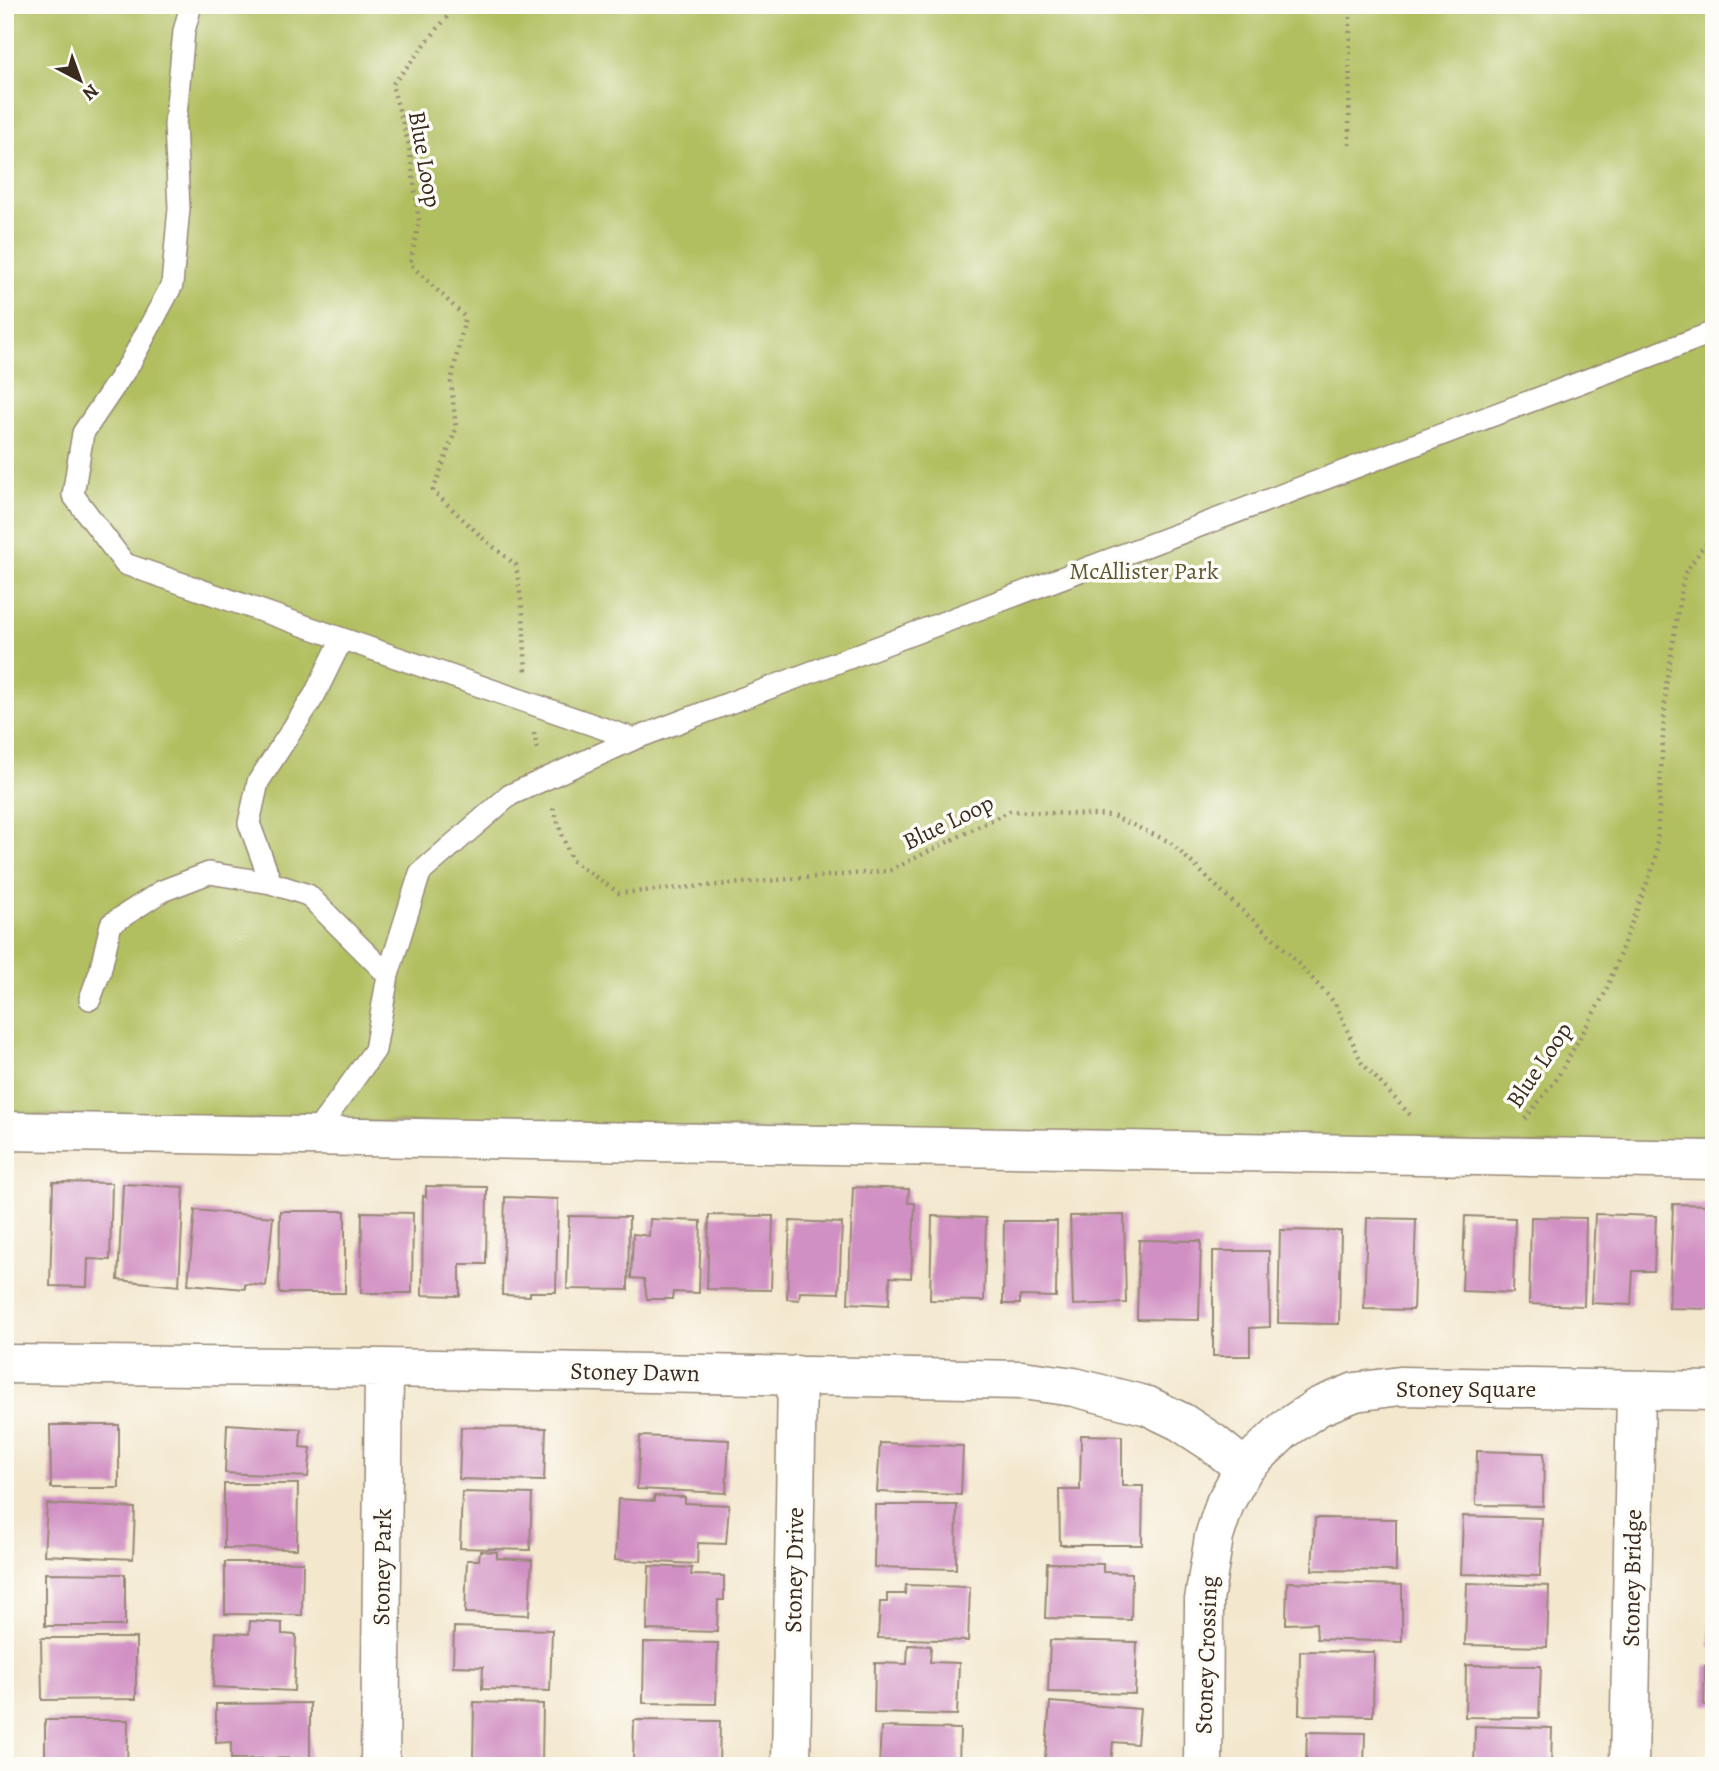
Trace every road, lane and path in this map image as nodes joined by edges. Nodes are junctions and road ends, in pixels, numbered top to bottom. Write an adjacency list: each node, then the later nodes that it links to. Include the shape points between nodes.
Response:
1 (191, 5): 7 (lane, via 184,31 176,125 179,208 172,285 130,363 83,433 73,495 125,564)
2 (454, 5): 8 (path, Blue Loop, via 392,85 408,145 419,222 410,264 464,317 451,382 456,429 433,491 516,565)
3 (1350, 5): 4 (path)
4 (1349, 145)
5 (1714, 332): 9 (lane)
6 (1714, 532): 15 (path, Blue Loop, via 1684,574 1666,685 1656,859 1605,993 1556,1080)
7 (342, 639): 8 (lane); 11 (lane, via 314,695 258,782 249,824)
8 (528, 702): 9 (lane); 10 (path, Blue Loop)
9 (634, 739): 10 (lane)
10 (543, 780): 12 (lane, via 510,795 420,873); 14 (path, Blue Loop, via 571,860 619,893 889,871 1010,811 1113,816 1170,842 1281,945 1335,1003 1362,1063)
11 (271, 883): 12 (lane, via 308,895); 13 (lane, via 209,873 162,891 111,924)
12 (388, 975): 17 (lane, via 375,1050)
13 (90, 999)
14 (1414, 1119)
15 (1522, 1121)
16 (5, 1130): 17 (street)
17 (313, 1136): 18 (street)
18 (1714, 1160)
19 (5, 1364): 20 (street, Stoney Dawn)
20 (384, 1368): 21 (street, Stoney Dawn); 25 (street, Stoney Park)
21 (797, 1375): 24 (street, Stoney Dawn, via 1022,1380 1074,1387 1148,1406 1213,1443); 26 (street, Stoney Drive)
22 (1636, 1390): 23 (street, Stoney Square); 24 (street, Stoney Square, via 1400,1386 1355,1392 1318,1407 1284,1430); 28 (street, Stoney Bridge)
23 (1714, 1391)
24 (1244, 1468): 27 (street, Stoney Crossing, via 1217,1525 1204,1600)
25 (380, 1766)
26 (791, 1766)
27 (1203, 1766)
28 (1629, 1766)

